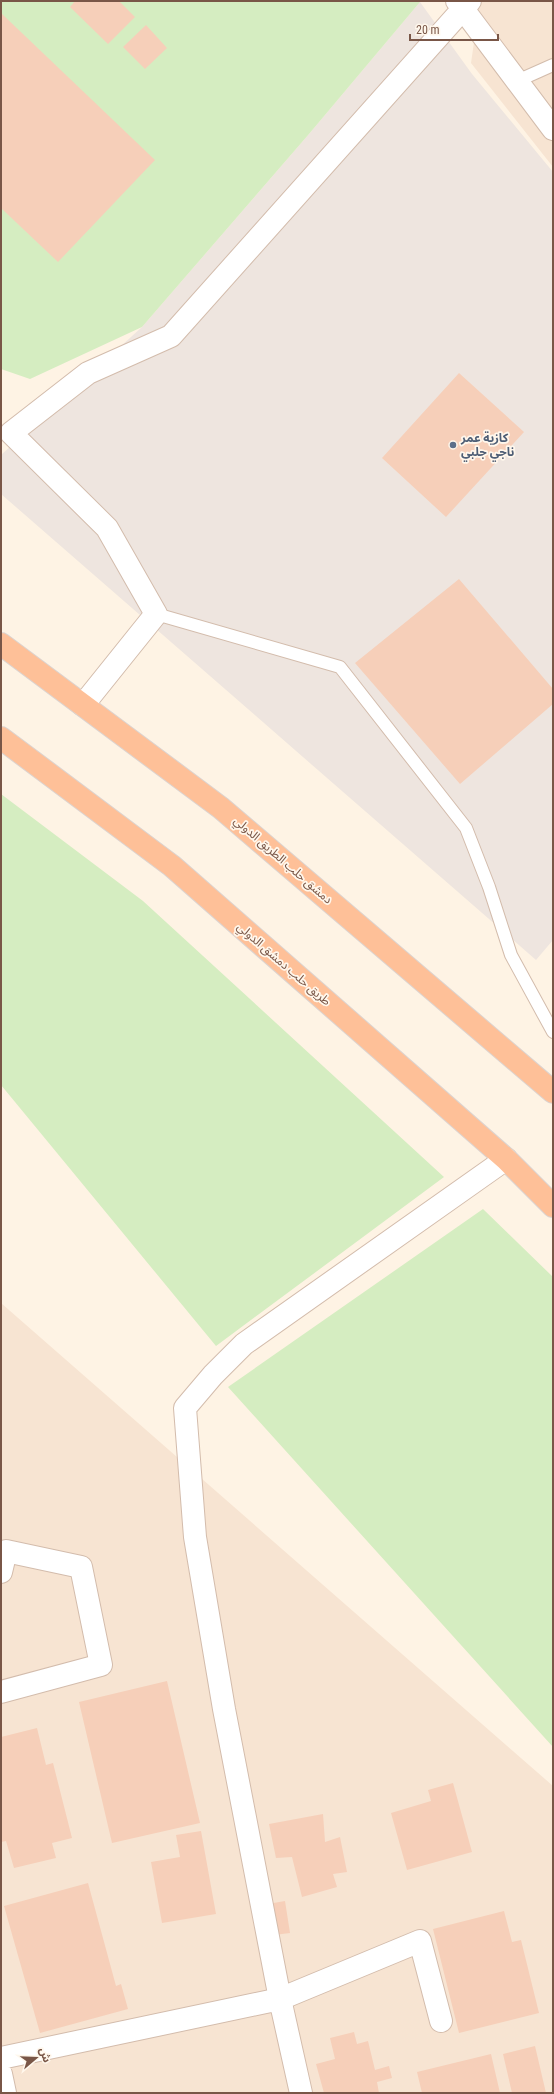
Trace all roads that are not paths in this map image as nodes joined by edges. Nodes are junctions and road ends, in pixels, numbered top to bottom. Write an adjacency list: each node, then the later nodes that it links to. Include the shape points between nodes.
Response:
1 (463, 4): 3 (street); 5 (street, via 171,336 88,373)
2 (553, 65): 3 (lane)
3 (517, 81): 4 (street)
4 (553, 130)
5 (6, 433): 6 (street, via 107,528)
6 (156, 614): 8 (street); 10 (lane, via 340,667 466,828 511,955)
7 (1, 644): 8 (highway, دمشق حلب الطريق الدولي)
8 (83, 704): 11 (highway, دمشق حلب الطريق الدولي, via 221,808)
9 (1, 738): 12 (highway, طريق حلب دمشق الدولي, via 172,866)
10 (553, 1032)
11 (553, 1092)
12 (506, 1159): 13 (highway, طريق حلب دمشق الدولي); 16 (street, via 244,1344 185,1408 195,1537 224,1709)
13 (553, 1206)
14 (1, 1572): 15 (street, via 6,1551 81,1567 101,1665)
15 (1, 1692)
16 (280, 1999): 17 (street, via 420,1941); 18 (street); 21 (street)
17 (441, 2021)
18 (1, 2058)
19 (1, 2074): 20 (street)
20 (5, 2093)
21 (301, 2093)

